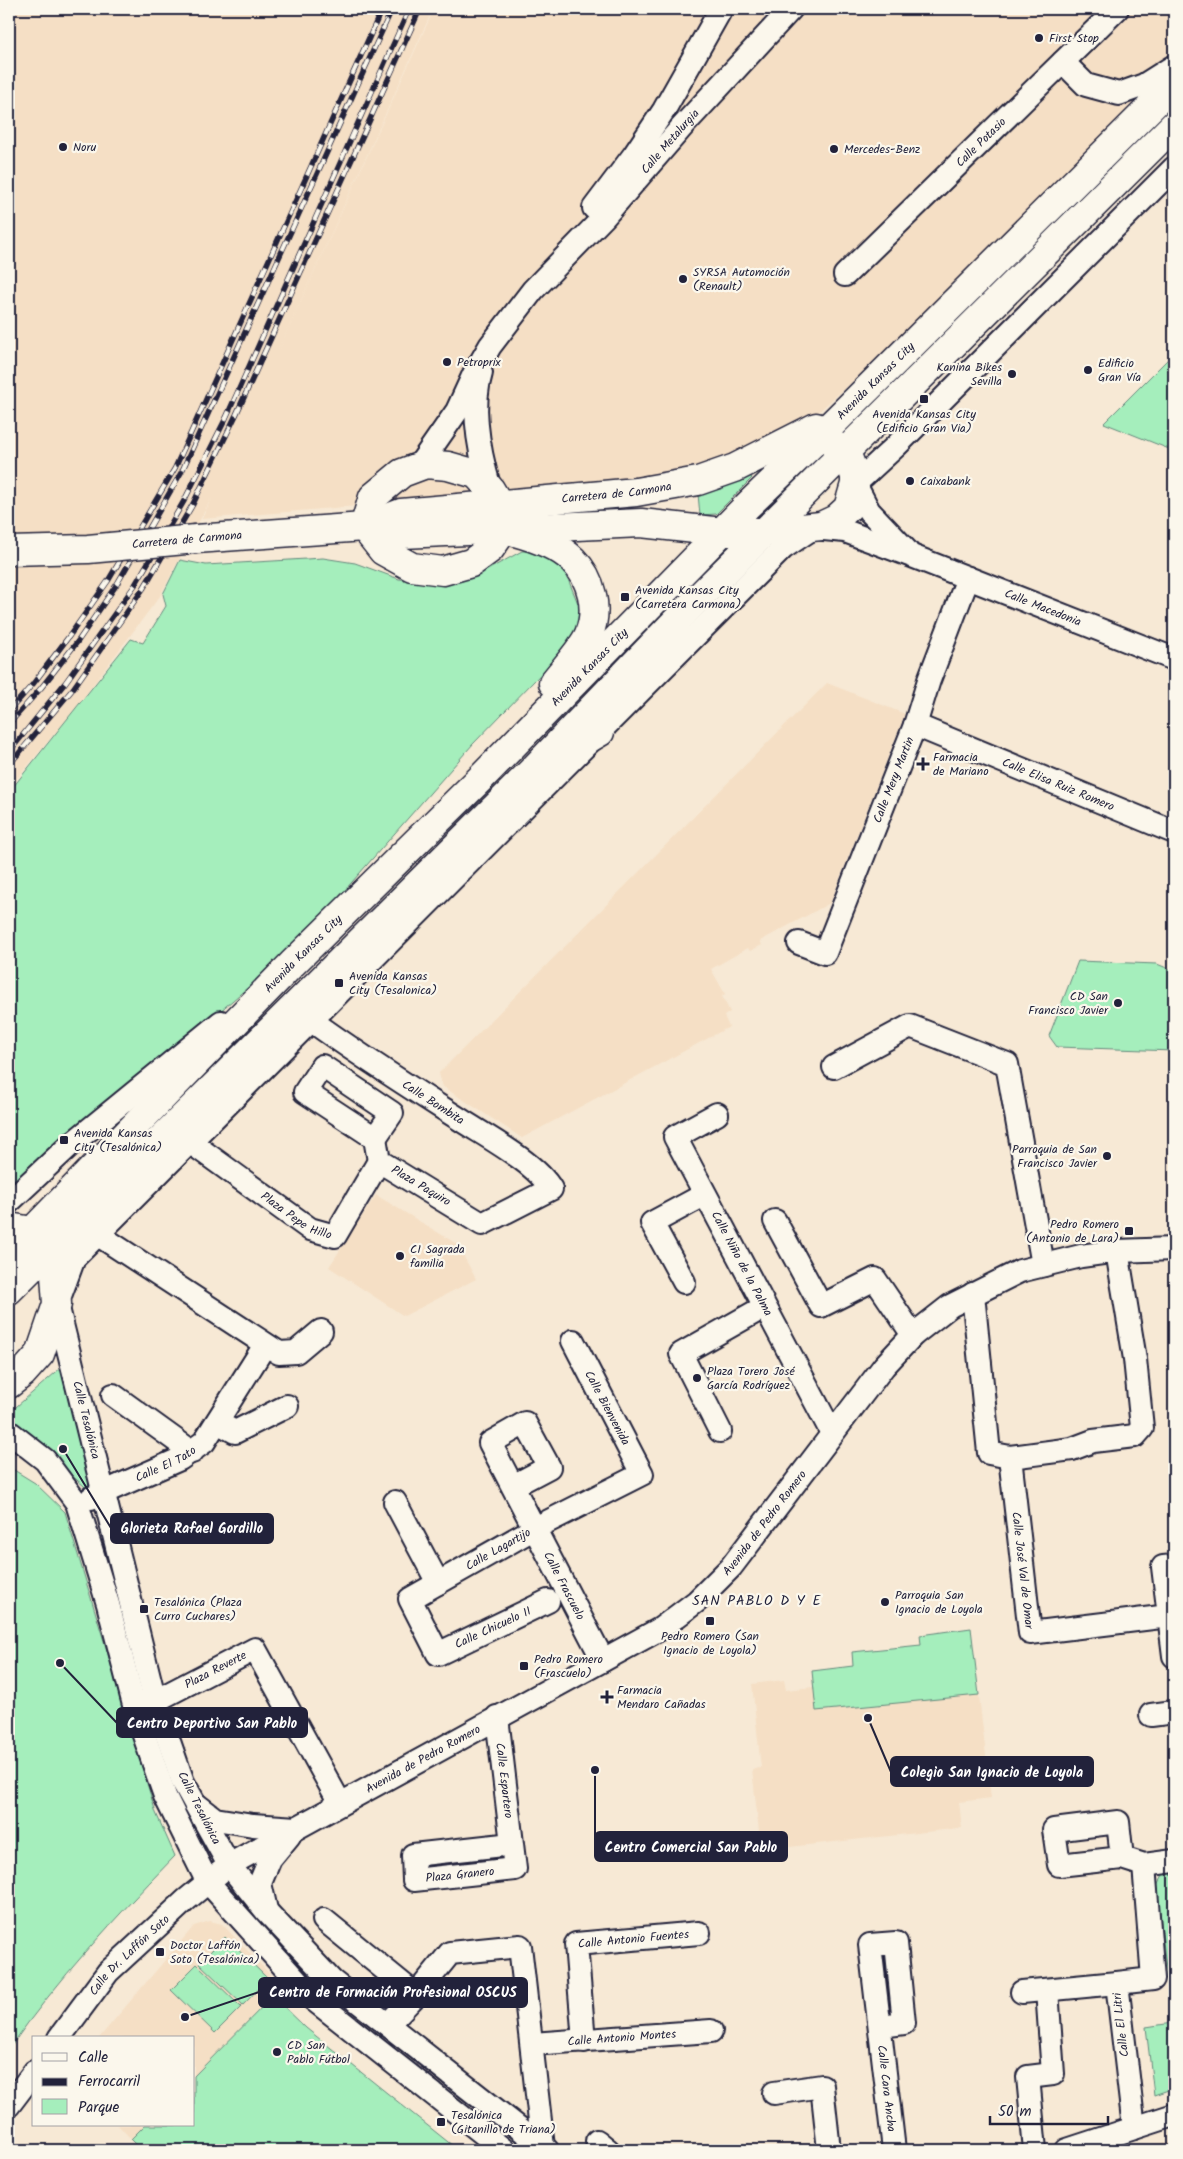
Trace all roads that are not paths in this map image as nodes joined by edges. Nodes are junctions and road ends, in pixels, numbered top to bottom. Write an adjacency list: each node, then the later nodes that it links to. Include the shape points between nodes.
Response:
1 (721, 9): 9 (street, Calle Metalurgia, via 664,110)
2 (791, 9): 9 (street, Calle Metalurgia, via 604,217)
3 (1116, 9): 4 (street, Calle Potasio)
4 (1063, 62): 5 (street, via 1086,85 1119,94 1144,85); 10 (street, Calle Potasio)
5 (1174, 66)
6 (1174, 84): 12 (main road, Avenida Kansas City)
7 (1174, 125): 14 (main road, Avenida Kansas City)
8 (1174, 168): 16 (street)
9 (548, 274): 11 (street, Calle Metalurgia)
10 (845, 275)
11 (490, 346): 15 (street, via 456,411); 17 (street, via 479,378 477,415 481,460)
12 (852, 403): 13 (main road, Carretera de Carmona)
13 (808, 437): 14 (main road, via 828,441); 17 (main road, Carretera de Carmona, via 698,481 636,492); 20 (main road, Avenida Kansas City)
14 (844, 453): 16 (main road, via 853,468); 21 (main road, Avenida Kansas City)
15 (418, 467): 17 (main road, via 426,464 448,466 476,474); 18 (main road, via 402,472 372,497)
16 (855, 484): 19 (main road, Carretera de Carmona, via 852,500 842,514); 23 (street, via 869,511)
17 (498, 507): 18 (main road, Carretera de Carmona, via 403,534); 18 (main road, via 490,549 470,563 443,571 412,567 383,551); 20 (main road, Carretera de Carmona); 29 (main road, Carretera de Carmona, via 538,538 572,558 589,585 595,607 589,635)
18 (364, 527): 22 (main road, Carretera de Carmona, bridge)
19 (813, 528): 21 (main road, Carretera de Carmona); 23 (street, Calle Macedonia, via 845,532); 27 (street, via 783,548)
20 (722, 532): 21 (main road, Carretera de Carmona); 29 (main road, Avenida Kansas City)
21 (764, 532): 28 (main road, Avenida Kansas City)
22 (9, 551)
23 (912, 556): 24 (street, Calle Macedonia)
24 (968, 578): 25 (street, Calle Macedonia); 26 (street, Calle Mery Martin)
25 (1174, 659)
26 (915, 725): 30 (street, Calle Elisa Ruiz Romero); 31 (street, Calle Mery Martin, via 825,953)
27 (600, 732): 28 (main road); 33 (street)
28 (530, 773): 46 (main road, Avenida Kansas City)
29 (479, 780): 32 (main road, Avenida Kansas City)
30 (1174, 832)
31 (799, 942)
32 (294, 963): 42 (street, via 69,1146); 46 (main road, Avenida Kansas City)
33 (312, 1021): 35 (street, Calle Bombita); 39 (street)
34 (834, 1067): 50 (street, via 910,1026 1007,1064)
35 (412, 1089): 36 (street); 44 (street, Calle Bombita, via 514,1155 546,1180 551,1188)
36 (392, 1113): 38 (street); 38 (street, via 322,1066 309,1085 305,1092)
37 (717, 1114): 41 (street, Calle Niño de la Palma, via 675,1138)
38 (375, 1138): 40 (street, Plaza Paquiro)
39 (190, 1142): 40 (street, Plaza Pepe Hillo, via 310,1229 335,1236); 45 (street)
40 (379, 1161): 44 (street, Plaza Paquiro)
41 (704, 1194): 51 (street, via 652,1223); 55 (street, Calle Niño de la Palma)
42 (9, 1202)
43 (775, 1221): 57 (street, via 822,1306 875,1279)
44 (482, 1224)
45 (97, 1234): 54 (street, via 74,1258); 59 (street)
46 (30, 1236): 49 (main road, Avenida Kansas City); 52 (main road, Avenida Kansas City); 54 (main road, via 55,1275)
47 (1174, 1249): 48 (street, Avenida de Pedro Romero)
48 (1117, 1251): 50 (street, Avenida de Pedro Romero); 68 (street, via 1135,1359 1142,1428 1135,1436 1092,1441 1072,1449)
49 (9, 1255)
50 (1043, 1265): 53 (street, Avenida de Pedro Romero, via 1020,1271)
51 (684, 1282)
52 (9, 1290)
53 (973, 1294): 57 (street, Avenida de Pedro Romero, via 950,1306); 68 (street, via 990,1453)
54 (57, 1304): 60 (main road, via 40,1354); 71 (street, Calle Tesalónica)
55 (764, 1307): 64 (street, via 681,1354); 66 (street, Calle Niño de la Palma)
56 (321, 1331): 59 (street, via 296,1352 279,1352)
57 (913, 1335): 66 (street, Avenida de Pedro Romero, via 884,1366)
58 (572, 1341): 69 (street, Calle Bienvenida)
59 (266, 1346): 63 (street, Calle El Tato)
60 (9, 1384)
61 (112, 1395): 67 (street)
62 (287, 1406): 63 (street, via 235,1432)
63 (217, 1422): 67 (street, Calle El Tato, via 204,1442)
64 (720, 1431)
65 (9, 1432): 73 (street, Calle Tesalónica, via 45,1460)
66 (832, 1434): 81 (street, Avenida de Pedro Romero, via 731,1567 697,1601 660,1630)
67 (192, 1452): 71 (street, Calle El Tato)
68 (1010, 1456): 78 (street, Calle José Val de Omar, via 1030,1633)
69 (642, 1474): 74 (street, Calle Lagartijo)
70 (513, 1486): 74 (street, Calle Frascuelo)
71 (104, 1494): 73 (street, Calle El Tato); 82 (street, Calle Tesalónica)
72 (395, 1502): 76 (street)
73 (76, 1503): 82 (street, Calle Tesalónica)
74 (535, 1528): 76 (street, Calle Lagartijo); 81 (street, Calle Frascuelo)
75 (1174, 1566): 78 (street, via 1163,1567)
76 (438, 1583): 79 (street, Calle Lagartijo, via 410,1599)
77 (548, 1601): 79 (street, Calle Chicuelo II)
78 (1169, 1616): 80 (street)
79 (438, 1654)
80 (1174, 1656)
81 (603, 1660): 85 (street, Avenida de Pedro Romero)
82 (145, 1705): 86 (street, Plaza Reverte, via 255,1649); 87 (street, Calle Tesalónica); 94 (street, Calle Tesalónica, via 165,1796)
83 (1174, 1712): 84 (street)
84 (1151, 1715)
85 (497, 1717): 86 (street, Avenida de Pedro Romero); 89 (street, Calle Espartero)
86 (340, 1803): 88 (street, Avenida de Pedro Romero)
87 (196, 1804): 88 (street, via 215,1819); 92 (street, Calle Tesalónica)
88 (296, 1828): 92 (street, Avenida de Pedro Romero); 95 (street, via 270,1859 260,1882)
89 (512, 1844)
90 (1122, 1858): 93 (street)
91 (1174, 1861): 93 (street)
92 (229, 1865): 94 (street, Calle Dr. Laffón Soto); 95 (street, Calle Tesalónica)
93 (1144, 1865): 98 (street, Calle El Litri, via 1153,1979)
94 (207, 1882): 105 (street, Calle Dr. Laffón Soto, via 108,1972); 114 (street, Calle Tesalónica, via 313,1999)
95 (267, 1912): 102 (street, Calle Tesalónica, via 332,1981)
96 (324, 1920): 101 (street)
97 (698, 1933): 106 (street, Calle Antonio Fuentes, via 576,1944)
98 (1116, 1983): 99 (street); 112 (street, Calle El Litri)
99 (1046, 1990): 100 (street); 117 (street, via 1054,2074 1028,2077)
100 (1022, 1992)
101 (416, 1995): 102 (street); 107 (street, via 450,1953 520,1946)
102 (388, 2024): 113 (street, Calle Tesalónica)
103 (881, 2026): 116 (street, Calle Cara Ancha)
104 (711, 2031): 106 (street, Calle Antonio Montes)
105 (60, 2036)
106 (584, 2041): 107 (street, Calle Antonio Montes)
107 (532, 2044): 113 (street)
108 (32, 2075): 110 (street)
109 (774, 2093): 115 (street, via 822,2086)
110 (9, 2105)
111 (1174, 2115): 112 (street)
112 (1134, 2128): 118 (street)
113 (545, 2148)
114 (504, 2150)
115 (829, 2150)
116 (889, 2150)
117 (1035, 2150)
118 (1067, 2150)

